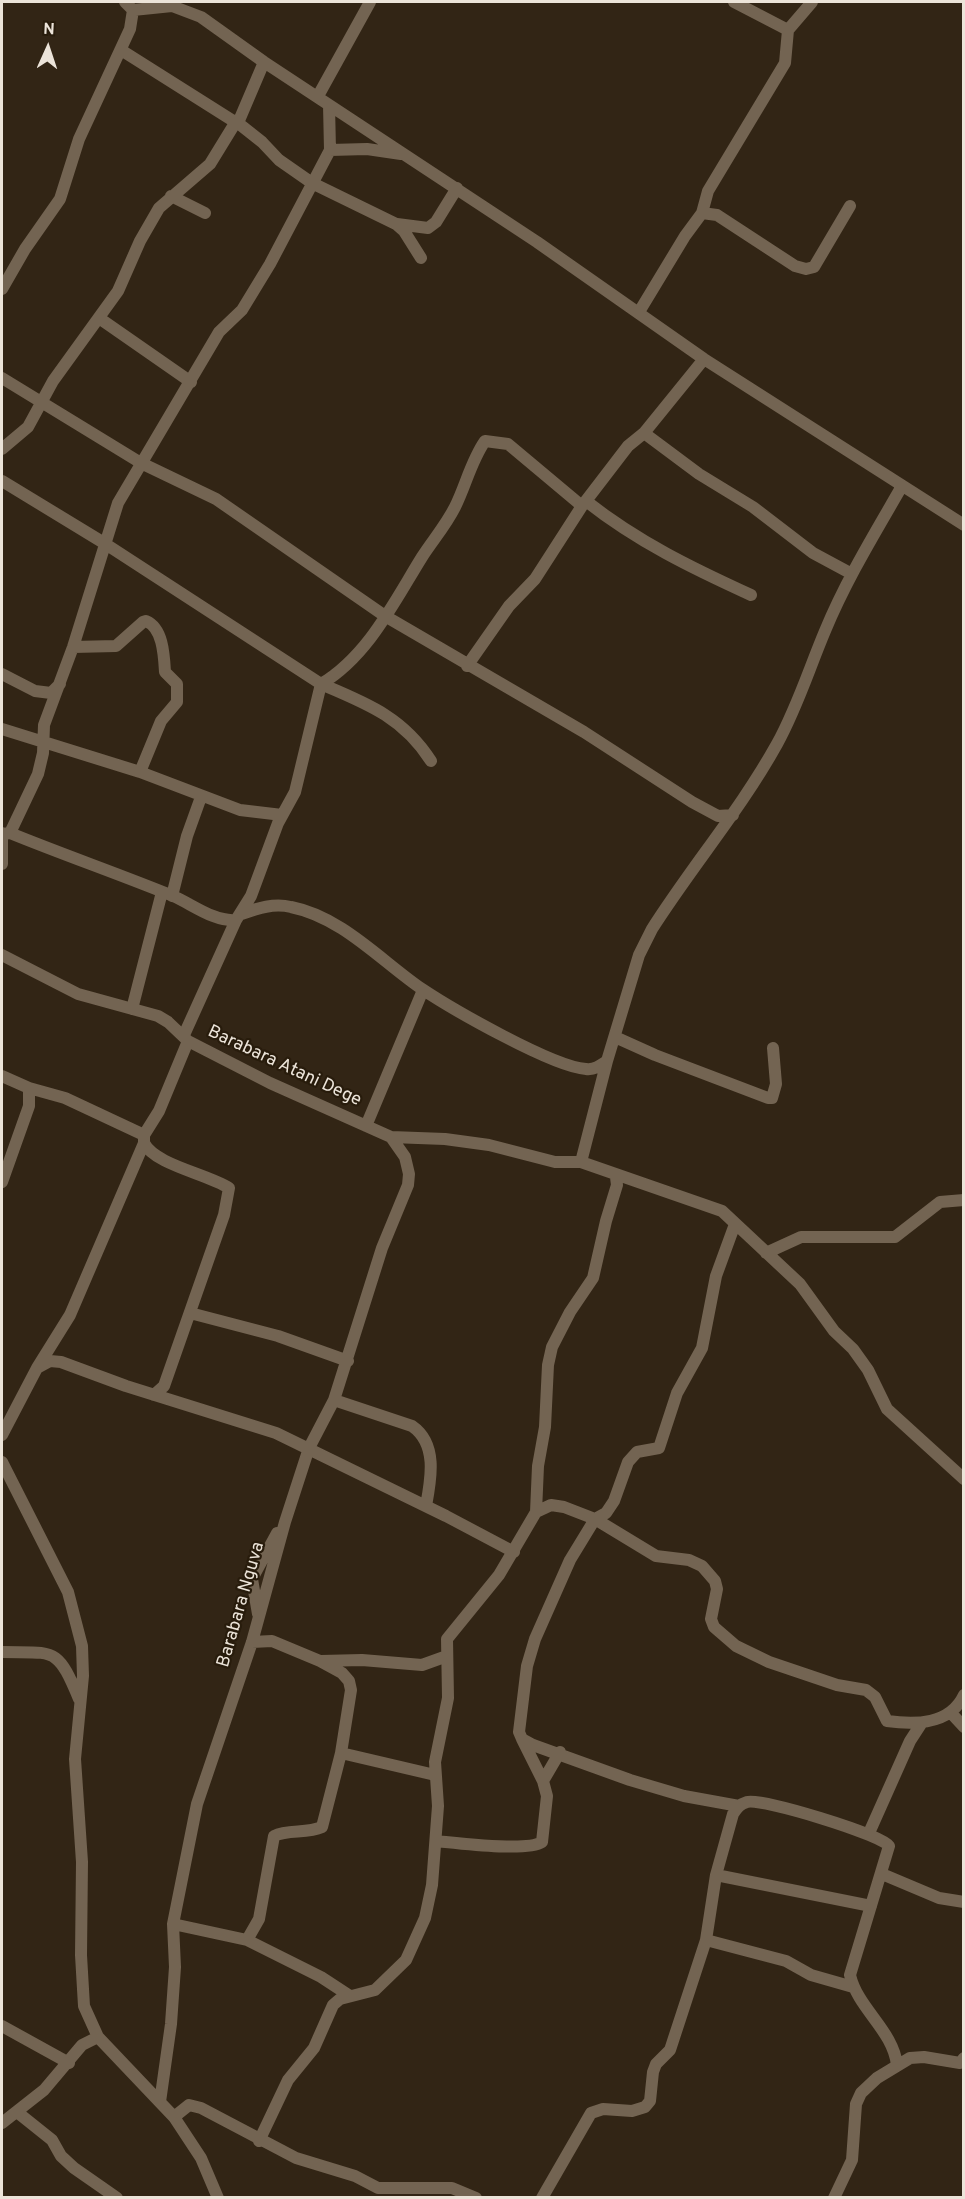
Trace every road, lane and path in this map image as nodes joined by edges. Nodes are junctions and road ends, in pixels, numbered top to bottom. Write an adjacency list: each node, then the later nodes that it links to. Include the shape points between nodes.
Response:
1 (370, 2): 8 (street)
2 (734, 2): 5 (street)
3 (812, 2): 5 (street)
4 (129, 6): 6 (street, via 130,29); 7 (street, via 187,10)
5 (788, 30): 18 (street, via 785,63 708,191)
6 (121, 51): 10 (street); 21 (street, via 79,139 60,199)
7 (264, 62): 8 (street); 10 (street)
8 (318, 96): 9 (street)
9 (329, 105): 11 (street); 12 (street)
10 (236, 121): 13 (street, via 279,160); 15 (street, via 210,164)
11 (330, 150): 12 (street, via 367,149); 13 (street)
12 (406, 155): 14 (street)
13 (312, 183): 19 (street); 26 (street, via 270,264 242,310 219,332)
14 (457, 188): 19 (street, via 428,228); 22 (street)
15 (171, 196): 17 (street); 23 (street, via 149,224 118,291)
16 (850, 206): 18 (street, via 814,267 806,269 795,266 717,215)
17 (205, 213)
18 (702, 213): 22 (street)
19 (396, 224): 20 (street)
20 (421, 258)
21 (2, 289)
22 (639, 312): 24 (street)
23 (99, 318): 26 (street); 27 (street)
24 (704, 359): 28 (street); 32 (street)
25 (2, 378): 27 (street)
26 (191, 382): 30 (street)
27 (41, 400): 29 (street, via 28,427); 30 (street)
28 (644, 433): 33 (street, via 628,446); 36 (street, via 813,553)
29 (2, 449)
30 (141, 463): 35 (street, via 118,503); 38 (street, via 216,499)
31 (2, 481): 35 (street)
32 (902, 486): 34 (street); 36 (street)
33 (584, 504): 37 (street, via 662,553); 38 (street, via 508,444 485,441 449,520); 40 (street, via 534,579 509,606)
34 (963, 525)
35 (104, 543): 39 (street); 43 (street)
36 (852, 574): 50 (street, via 788,724 755,782)
37 (751, 595)
38 (385, 616): 40 (street); 43 (street, via 361,650 340,672)
39 (73, 647): 42 (street); 47 (street, via 116,646 143,622 155,627 165,656 165,672 177,684 178,694 177,702 161,722)
40 (467, 666): 50 (street)
41 (2, 674): 42 (street, via 35,691 51,693)
42 (60, 684): 45 (street, via 44,725)
43 (321, 684): 46 (street, via 364,702 400,724); 49 (street, via 295,792)
44 (2, 729): 45 (street)
45 (44, 741): 47 (street); 51 (street, via 38,774)
46 (431, 761)
47 (140, 772): 48 (street)
48 (201, 797): 49 (street, via 240,810); 53 (street)
49 (282, 815): 54 (street)
50 (725, 818): 58 (street, via 652,929 639,955)
51 (5, 833): 52 (street); 53 (street)
52 (2, 864)
53 (167, 894): 54 (street, via 220,918); 57 (street)
54 (239, 917): 56 (street, via 283,905 306,911 345,930); 59 (street)
55 (2, 955): 57 (street, Barabara Atani Dege, via 78,993)
56 (423, 990): 61 (street, via 550,1059 586,1069); 64 (street)
57 (132, 1009): 59 (street, Barabara Atani Dege, via 158,1016)
58 (615, 1037): 60 (street, via 768,1098 772,1098 776,1084); 61 (street)
59 (186, 1038): 64 (street, Barabara Atani Dege, via 270,1083); 66 (street, via 159,1111)
60 (773, 1048)
61 (607, 1062): 67 (street)
62 (2, 1076): 63 (street)
63 (29, 1088): 66 (street, via 65,1098); 69 (street, via 29,1106)
64 (366, 1126): 65 (street, Barabara Atani Dege)
65 (391, 1137): 67 (street, via 445,1139 489,1145 555,1162); 74 (street, Barabara Nguva, via 405,1157 410,1174 408,1185 382,1248)
66 (144, 1139): 73 (street, via 156,1156 229,1188 224,1215); 75 (street, via 70,1315)
67 (581, 1162): 68 (street)
68 (616, 1177): 71 (street, via 699,1201 722,1211); 85 (street, via 593,1278 552,1347)
69 (2, 1182)
70 (963, 1200): 72 (street, via 940,1202 895,1237 801,1237)
71 (735, 1224): 72 (street); 86 (street, via 716,1276 702,1348 677,1393 659,1448 637,1452 628,1462 614,1501 606,1513)
72 (765, 1253): 83 (street, via 800,1284 834,1331 853,1349 887,1409)
73 (190, 1313): 74 (street, via 278,1336); 76 (street)
74 (348, 1361): 79 (street, Barabara Nguva)
75 (37, 1368): 77 (street, via 50,1361 61,1362); 80 (street)
76 (164, 1386): 77 (street); 78 (street)
77 (154, 1395): 78 (street)
78 (167, 1400): 81 (street, via 276,1433)
79 (334, 1400): 81 (street, Barabara Nguva); 84 (street, via 419,1431 426,1441 432,1469)
80 (2, 1435)
81 (309, 1448): 84 (street); 88 (street, Barabara Nguva)
82 (2, 1462): 93 (street, via 68,1592 82,1646)
83 (963, 1479)
84 (426, 1506): 87 (street)
85 (536, 1512): 86 (street, via 551,1505); 87 (street)
86 (595, 1519): 95 (street, via 656,1556 689,1560 702,1566 717,1588 711,1619 714,1627 735,1646 769,1662 866,1690 875,1696 887,1721); 97 (street, via 570,1560 535,1639 519,1718)
87 (514, 1552): 90 (street, via 447,1639)
88 (252, 1642): 91 (street, via 272,1641); 109 (street, Barabara Nguva, via 197,1804)
89 (2, 1652): 93 (street, via 48,1653 58,1658)
90 (447, 1656): 91 (street, via 405,1666 362,1660); 100 (street, via 448,1698)
91 (320, 1661): 99 (street, via 349,1681)
92 (963, 1695): 94 (street)
93 (79, 1700): 114 (street, via 76,1796 82,1862 82,1987)
94 (951, 1713): 95 (street); 96 (street)
95 (921, 1724): 103 (street)
96 (963, 1726)
97 (522, 1739): 98 (street); 101 (street)
98 (560, 1752): 101 (street); 102 (street, via 662,1790)
99 (341, 1753): 100 (street); 110 (street, via 322,1827 274,1836 259,1919)
100 (435, 1775): 104 (street)
101 (543, 1781): 104 (street, via 546,1807 542,1842 538,1845)
102 (739, 1806): 103 (street, via 749,1802 768,1804); 106 (street, via 733,1814)
103 (869, 1833): 105 (street, via 889,1846)
104 (436, 1841): 113 (street, via 425,1918 406,1960 375,1990)
105 (882, 1874): 107 (street, via 939,1898); 108 (street)
106 (716, 1875): 108 (street); 111 (street)
107 (963, 1902)
108 (871, 1906): 112 (street, via 850,1975)
109 (173, 1924): 110 (street); 121 (street, Barabara Nguva, via 171,2024)
110 (247, 1940): 113 (street)
111 (706, 1940): 112 (street, via 786,1961 811,1976); 129 (street, via 670,2050 653,2072 650,2101 632,2111 603,2109 591,2113)
112 (853, 1987): 120 (street, via 892,2043)
113 (350, 1996): 125 (street, via 333,2005 314,2048 288,2080)
114 (88, 2016): 116 (street); 117 (street)
115 (2, 2026): 119 (street)
116 (98, 2037): 117 (street); 121 (street)
117 (82, 2046): 119 (street)
118 (963, 2058): 120 (street, via 960,2063 910,2058)
119 (69, 2062): 122 (street)
120 (897, 2065): 130 (street, via 861,2093 856,2104 852,2160)
121 (160, 2102): 123 (street)
122 (17, 2112): 124 (street); 126 (street, via 52,2140 74,2168)
123 (174, 2117): 125 (street, via 189,2105 201,2108); 127 (street, via 201,2158)
124 (2, 2123)
125 (259, 2141): 128 (street, via 378,2188 452,2188)
126 (117, 2198)
127 (218, 2198)
128 (476, 2198)
129 (542, 2198)
130 (834, 2198)

